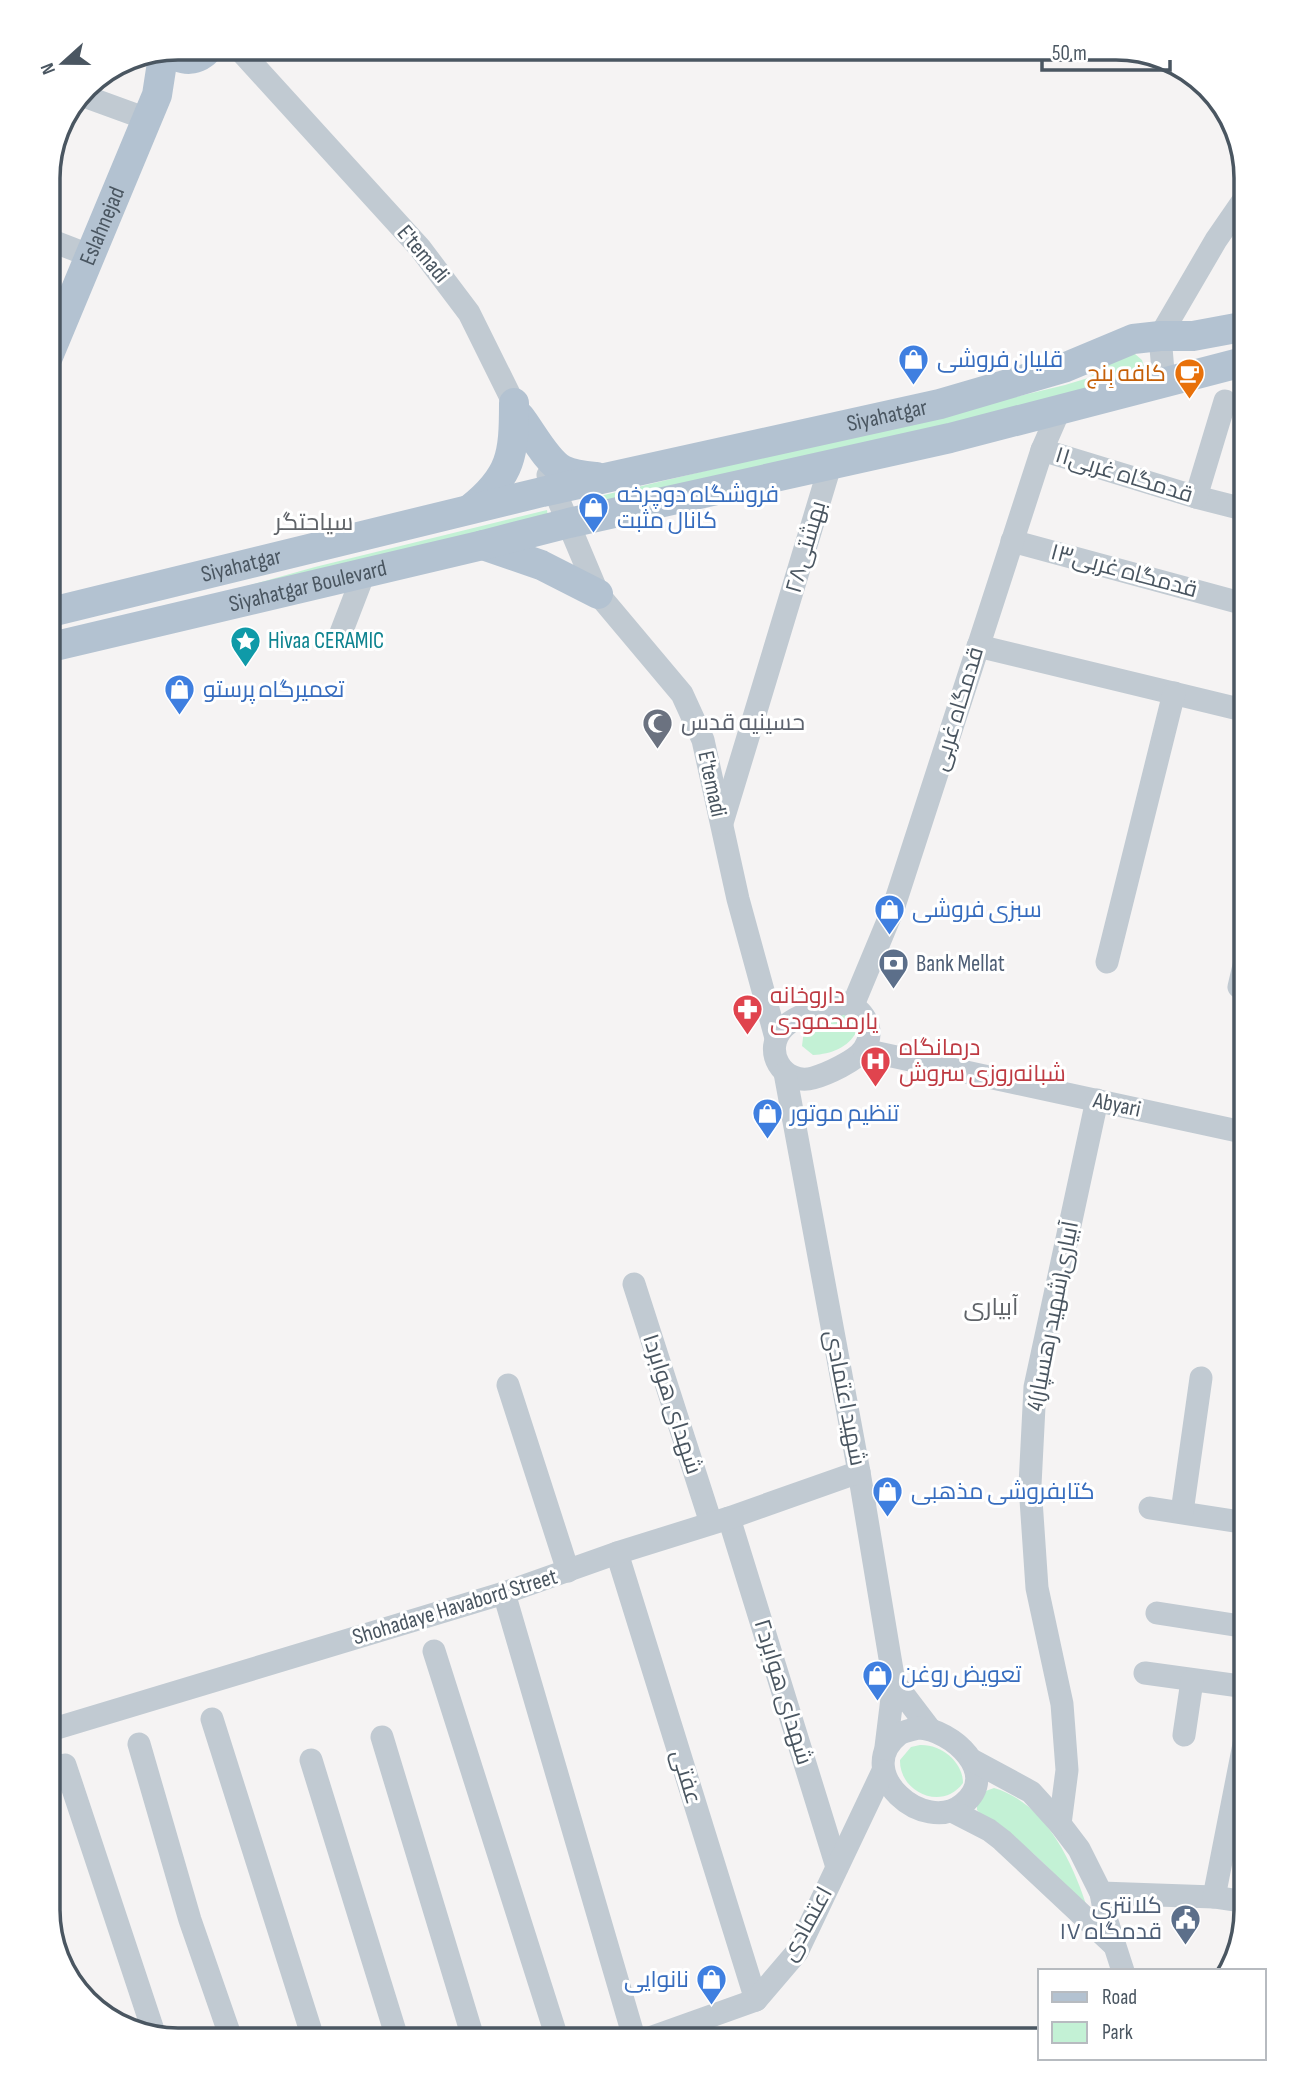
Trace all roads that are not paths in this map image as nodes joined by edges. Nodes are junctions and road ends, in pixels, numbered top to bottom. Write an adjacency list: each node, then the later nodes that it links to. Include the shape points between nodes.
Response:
1 (194, 60): 4 (main road)
2 (214, 60): 15 (street, E'temadi, via 428,258 469,313)
3 (98, 98): 4 (street)
4 (152, 107): 7 (main road, Eslahnejad)
5 (1234, 214): 10 (street)
6 (60, 244): 7 (street)
7 (91, 256): 9 (main road, Eslahnejad)
8 (1234, 328): 10 (main road, Siyahatgar)
9 (60, 329)
10 (1160, 336): 12 (street); 14 (main road, Siyahatgar, via 1133,338 1066,367)
11 (1234, 364): 12 (main road)
12 (1164, 383): 16 (main road, Siyahatgar)
13 (1225, 401): 22 (street)
14 (940, 404): 17 (main road); 20 (main road, Siyahatgar)
15 (517, 410): 20 (main road, via 560,469); 21 (street, E'temadi); 24 (main road, via 508,468 488,495)
16 (1059, 411): 17 (main road, Siyahatgar); 18 (street, قدمگاه غربی)
17 (950, 438): 19 (main road, Siyahatgar)
18 (1042, 450): 22 (street, قدمگاه غربی۱۱); 26 (street, قدمگاه غربی)
19 (830, 466): 25 (main road, Siyahatgar); 37 (street, ۲۸بهشتی)
20 (607, 478): 21 (main road, Siyahatgar)
21 (555, 490): 24 (main road, Siyahatgar); 25 (street, E'temadi)
22 (1196, 497): 23 (street, قدمگاه غربی۱۱)
23 (1234, 507)
24 (468, 510): 31 (main road, Siyahatgar)
25 (569, 523): 27 (main road, Siyahatgar Boulevard); 29 (street, E'temadi)
26 (1012, 541): 30 (street, قدمگاه غربی۱۳); 34 (street, قدمگاه غربی)
27 (482, 545): 28 (main road, Siyahatgar Boulevard); 29 (main road, via 541,565)
28 (364, 573): 32 (street); 33 (main road, Siyahatgar Boulevard)
29 (598, 594): 37 (street, E'temadi, via 682,694 703,740)
30 (1234, 601)
31 (60, 610)
32 (339, 638)
33 (60, 645)
34 (978, 646): 35 (street); 39 (street, قدمگاه غربی, via 893,909)
35 (1174, 694): 36 (street); 38 (street)
36 (1234, 708)
37 (721, 826): 40 (street, E'temadi)
38 (1107, 962)
39 (853, 1005): 40 (street, via 812,1012 784,1027); 41 (street, via 868,1024)
40 (776, 1038): 42 (street, via 776,1062)
41 (864, 1050): 43 (street); 44 (street, Abyari)
42 (785, 1073): 43 (street); 45 (street, شهید اعتمادی)
43 (810, 1079): 45 (street)
44 (1097, 1100): 46 (street, Abyari); 78 (street, 4آبیاری(شهید رهسپار), via 1035,1387 1030,1485 1037,1588 1062,1704 1067,1770)
45 (792, 1115): 50 (street, شهید اعتمادی)
46 (1234, 1130)
47 (634, 1284): 53 (street, شهدای هوابرد۱)
48 (1201, 1378): 52 (street)
49 (508, 1385): 56 (street)
50 (859, 1472): 53 (street, Shohadaye Havabord Street); 63 (street, شهید اعتمادی)
51 (1150, 1508): 52 (street)
52 (1182, 1512): 54 (street)
53 (720, 1520): 55 (street, Shohadaye Havabord Street); 79 (street, شهدای هوابرد۲)
54 (1234, 1521)
55 (617, 1553): 56 (street, Shohadaye Havabord Street); 85 (street, عفتی)
56 (569, 1572): 57 (street, Shohadaye Havabord Street)
57 (503, 1593): 66 (street, Shohadaye Havabord Street); 92 (street)
58 (1157, 1613): 59 (street)
59 (1234, 1625)
60 (435, 1651): 91 (street)
61 (1144, 1673): 62 (street)
62 (1192, 1681): 64 (street); 68 (street)
63 (894, 1682): 67 (street); 71 (street)
64 (1234, 1686)
65 (212, 1719): 88 (street)
66 (60, 1727)
67 (929, 1728): 71 (street, via 900,1733); 73 (street, via 943,1734)
68 (1184, 1735)
69 (382, 1737): 90 (street)
70 (139, 1744): 87 (street, via 190,1920)
71 (886, 1747): 75 (street)
72 (312, 1760): 89 (street)
73 (972, 1760): 77 (street, via 977,1779 972,1794); 78 (street, via 1031,1793)
74 (65, 1765): 86 (street)
75 (883, 1771): 77 (street, via 896,1794 915,1808); 79 (street, اعتمادی)
76 (1234, 1797): 81 (street)
77 (951, 1811): 83 (street, via 1002,1840)
78 (1060, 1824): 80 (street, via 1079,1849)
79 (837, 1867): 85 (street, اعتمادی, via 797,1952)
80 (1101, 1893): 81 (street); 83 (street)
81 (1214, 1897): 82 (street)
82 (1234, 1900)
83 (1113, 1944): 84 (street)
84 (1122, 1969)
85 (755, 2000): 93 (street, اعتمادی)
86 (151, 2025)
87 (228, 2028)
88 (310, 2028)
89 (394, 2028)
90 (470, 2028)
91 (554, 2028)
92 (631, 2028)
93 (677, 2028)

